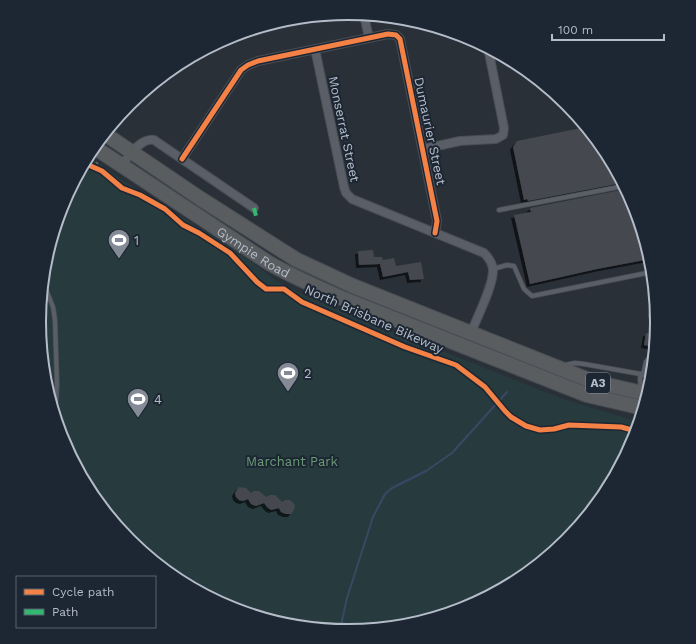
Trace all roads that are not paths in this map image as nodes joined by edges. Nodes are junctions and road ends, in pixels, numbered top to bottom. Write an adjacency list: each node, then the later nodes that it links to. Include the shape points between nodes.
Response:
1 (365, 21): 2 (street)
2 (369, 38): 3 (street); 6 (street, Dumaurier Street, via 388,34 396,35 400,39)
3 (315, 49): 9 (street, via 248,64 241,70); 14 (street, Monserrat Street, via 346,193 352,199)
4 (489, 55): 6 (street, via 504,128 503,135)
5 (109, 137): 7 (highway, Gympie Road / A3)
6 (423, 149): 14 (street, Dumaurier Street, via 438,221)
7 (132, 152): 9 (street, via 144,141 154,140); 10 (street); 18 (highway, Gympie Road / A3, via 297,260 353,286)
8 (97, 154): 10 (highway, Gympie Road / A3)
9 (182, 159): 12 (street)
10 (121, 166): 26 (highway, Gympie Road / A3, via 269,263 306,283 587,394)
11 (619, 187): 13 (lane)
12 (254, 208)
13 (499, 210)
14 (435, 233): 15 (street, Monserrat Street, via 484,252)
15 (493, 269): 16 (lane, via 514,266 524,289 532,296); 18 (street, via 491,281)
16 (646, 273)
17 (48, 294): 25 (lane, via 55,320)
18 (471, 333): 20 (highway, Gympie Road / A3)
19 (647, 361): 21 (lane)
20 (550, 365): 21 (lane, via 584,364); 24 (highway, Gympie Road / A3, via 594,382)
21 (642, 374): 22 (lane); 23 (lane, via 640,378)
22 (645, 375)
23 (642, 388)
24 (641, 393)
25 (56, 400)
26 (638, 407)

